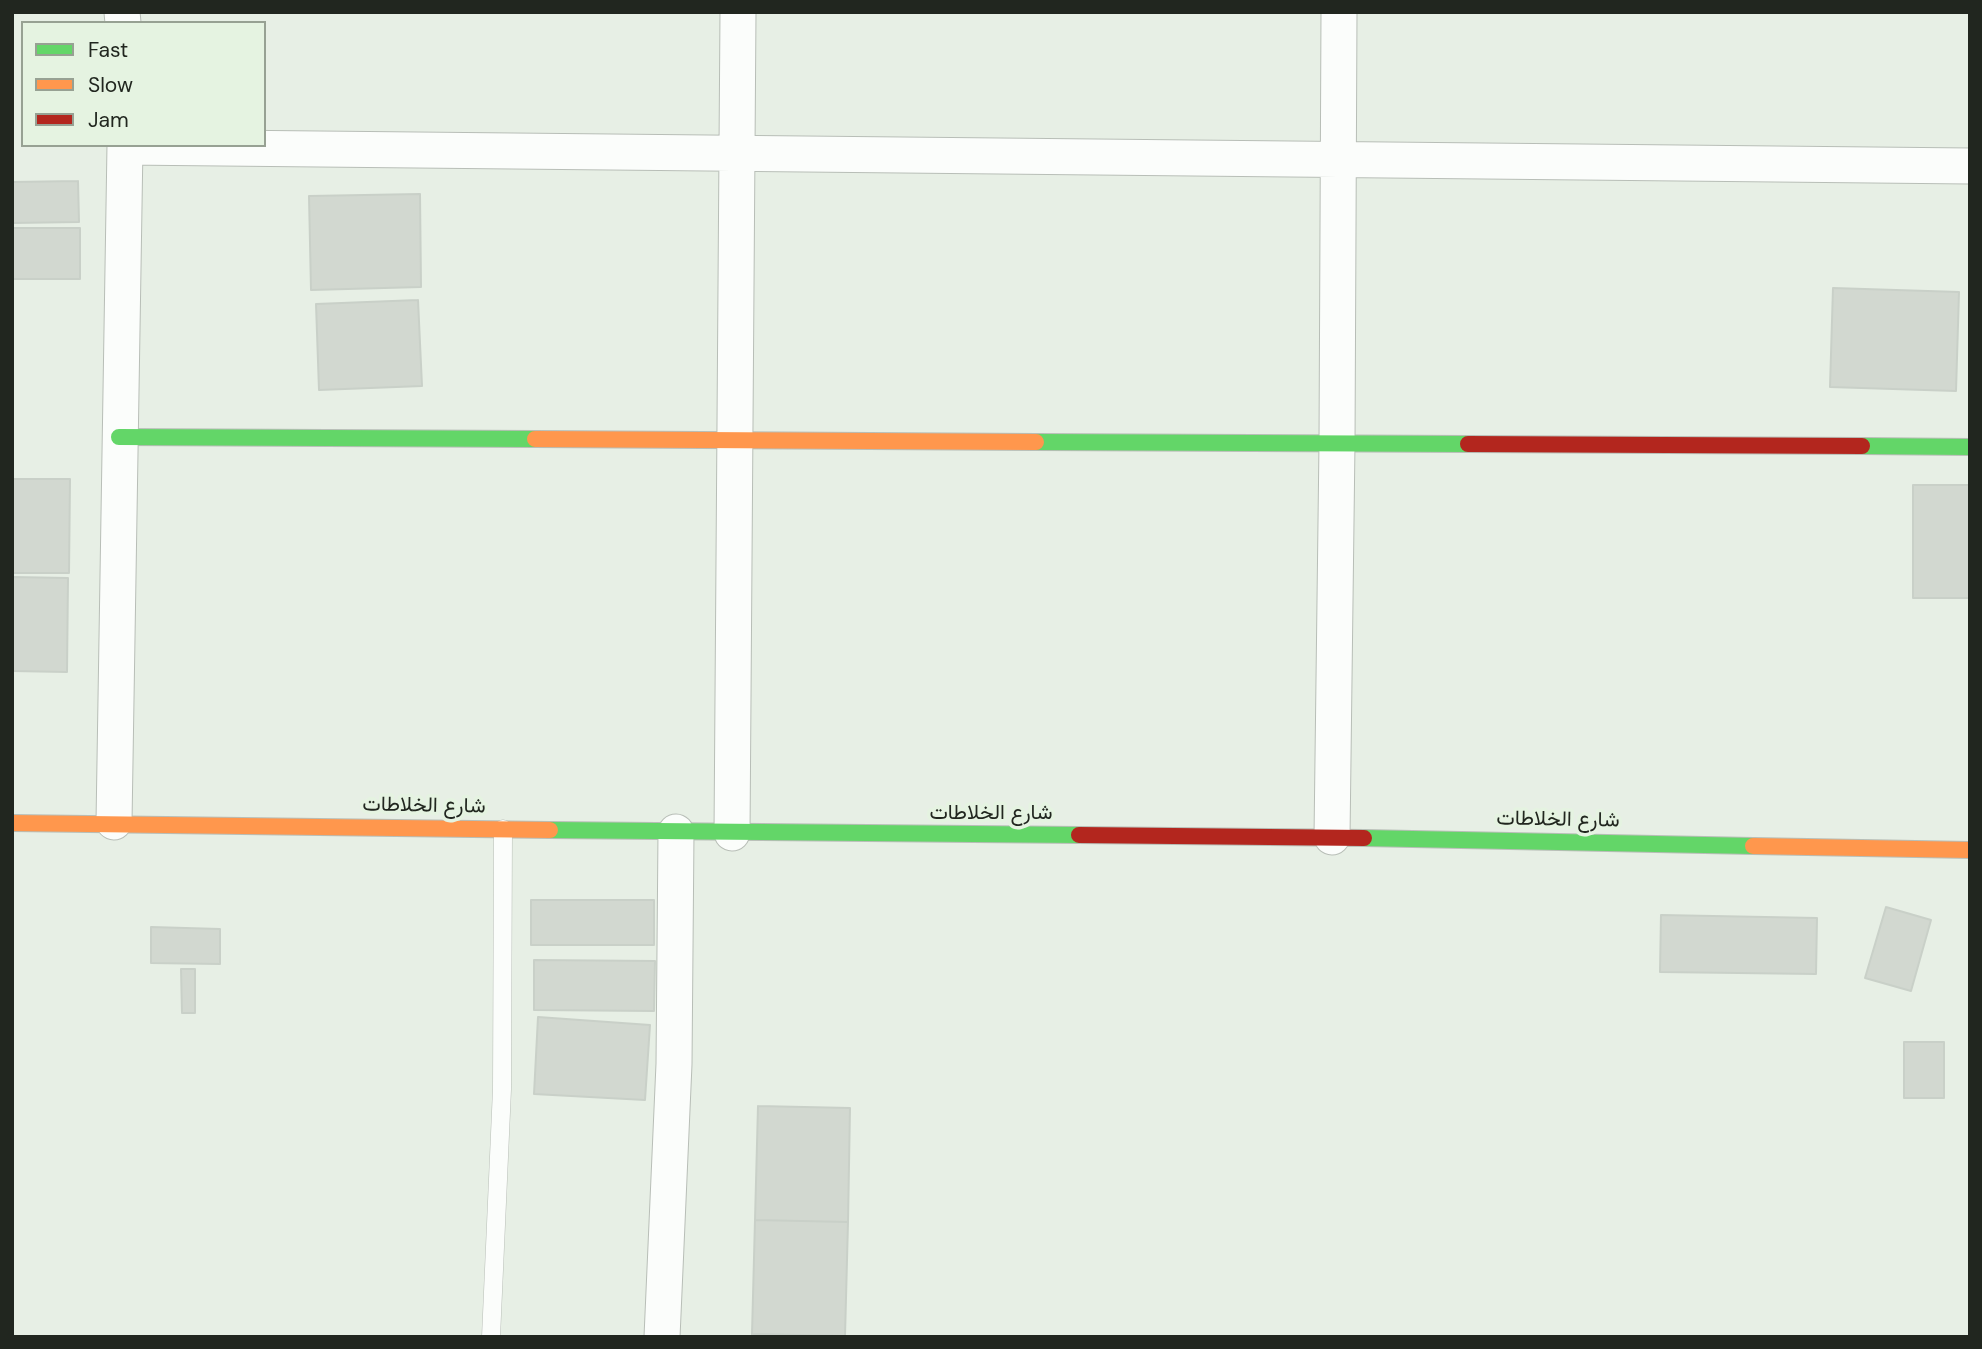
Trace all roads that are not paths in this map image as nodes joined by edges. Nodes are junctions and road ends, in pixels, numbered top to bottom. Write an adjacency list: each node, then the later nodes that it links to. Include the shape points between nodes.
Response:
1 (738, 12): 5 (street)
2 (1339, 12): 6 (street)
3 (125, 147): 8 (street)
4 (213, 147): 5 (street)
5 (738, 153): 6 (street); 9 (street)
6 (1337, 159): 7 (street); 10 (street)
7 (1970, 166)
8 (119, 437): 9 (main road); 12 (street)
9 (737, 439): 10 (main road); 16 (street)
10 (1337, 443): 11 (main road); 17 (street)
11 (1970, 447)
12 (114, 822): 13 (main road, شارع الخلاطات); 14 (main road, شارع الخلاطات)
13 (12, 823)
14 (503, 829): 15 (main road, شارع الخلاطات); 19 (lane, via 502,1089)
15 (676, 832): 16 (main road, شارع الخلاطات); 20 (street, via 674,1064)
16 (732, 833): 17 (main road, شارع الخلاطات)
17 (1332, 836): 18 (main road, شارع الخلاطات)
18 (1970, 850)
19 (491, 1337)
20 (662, 1337)

